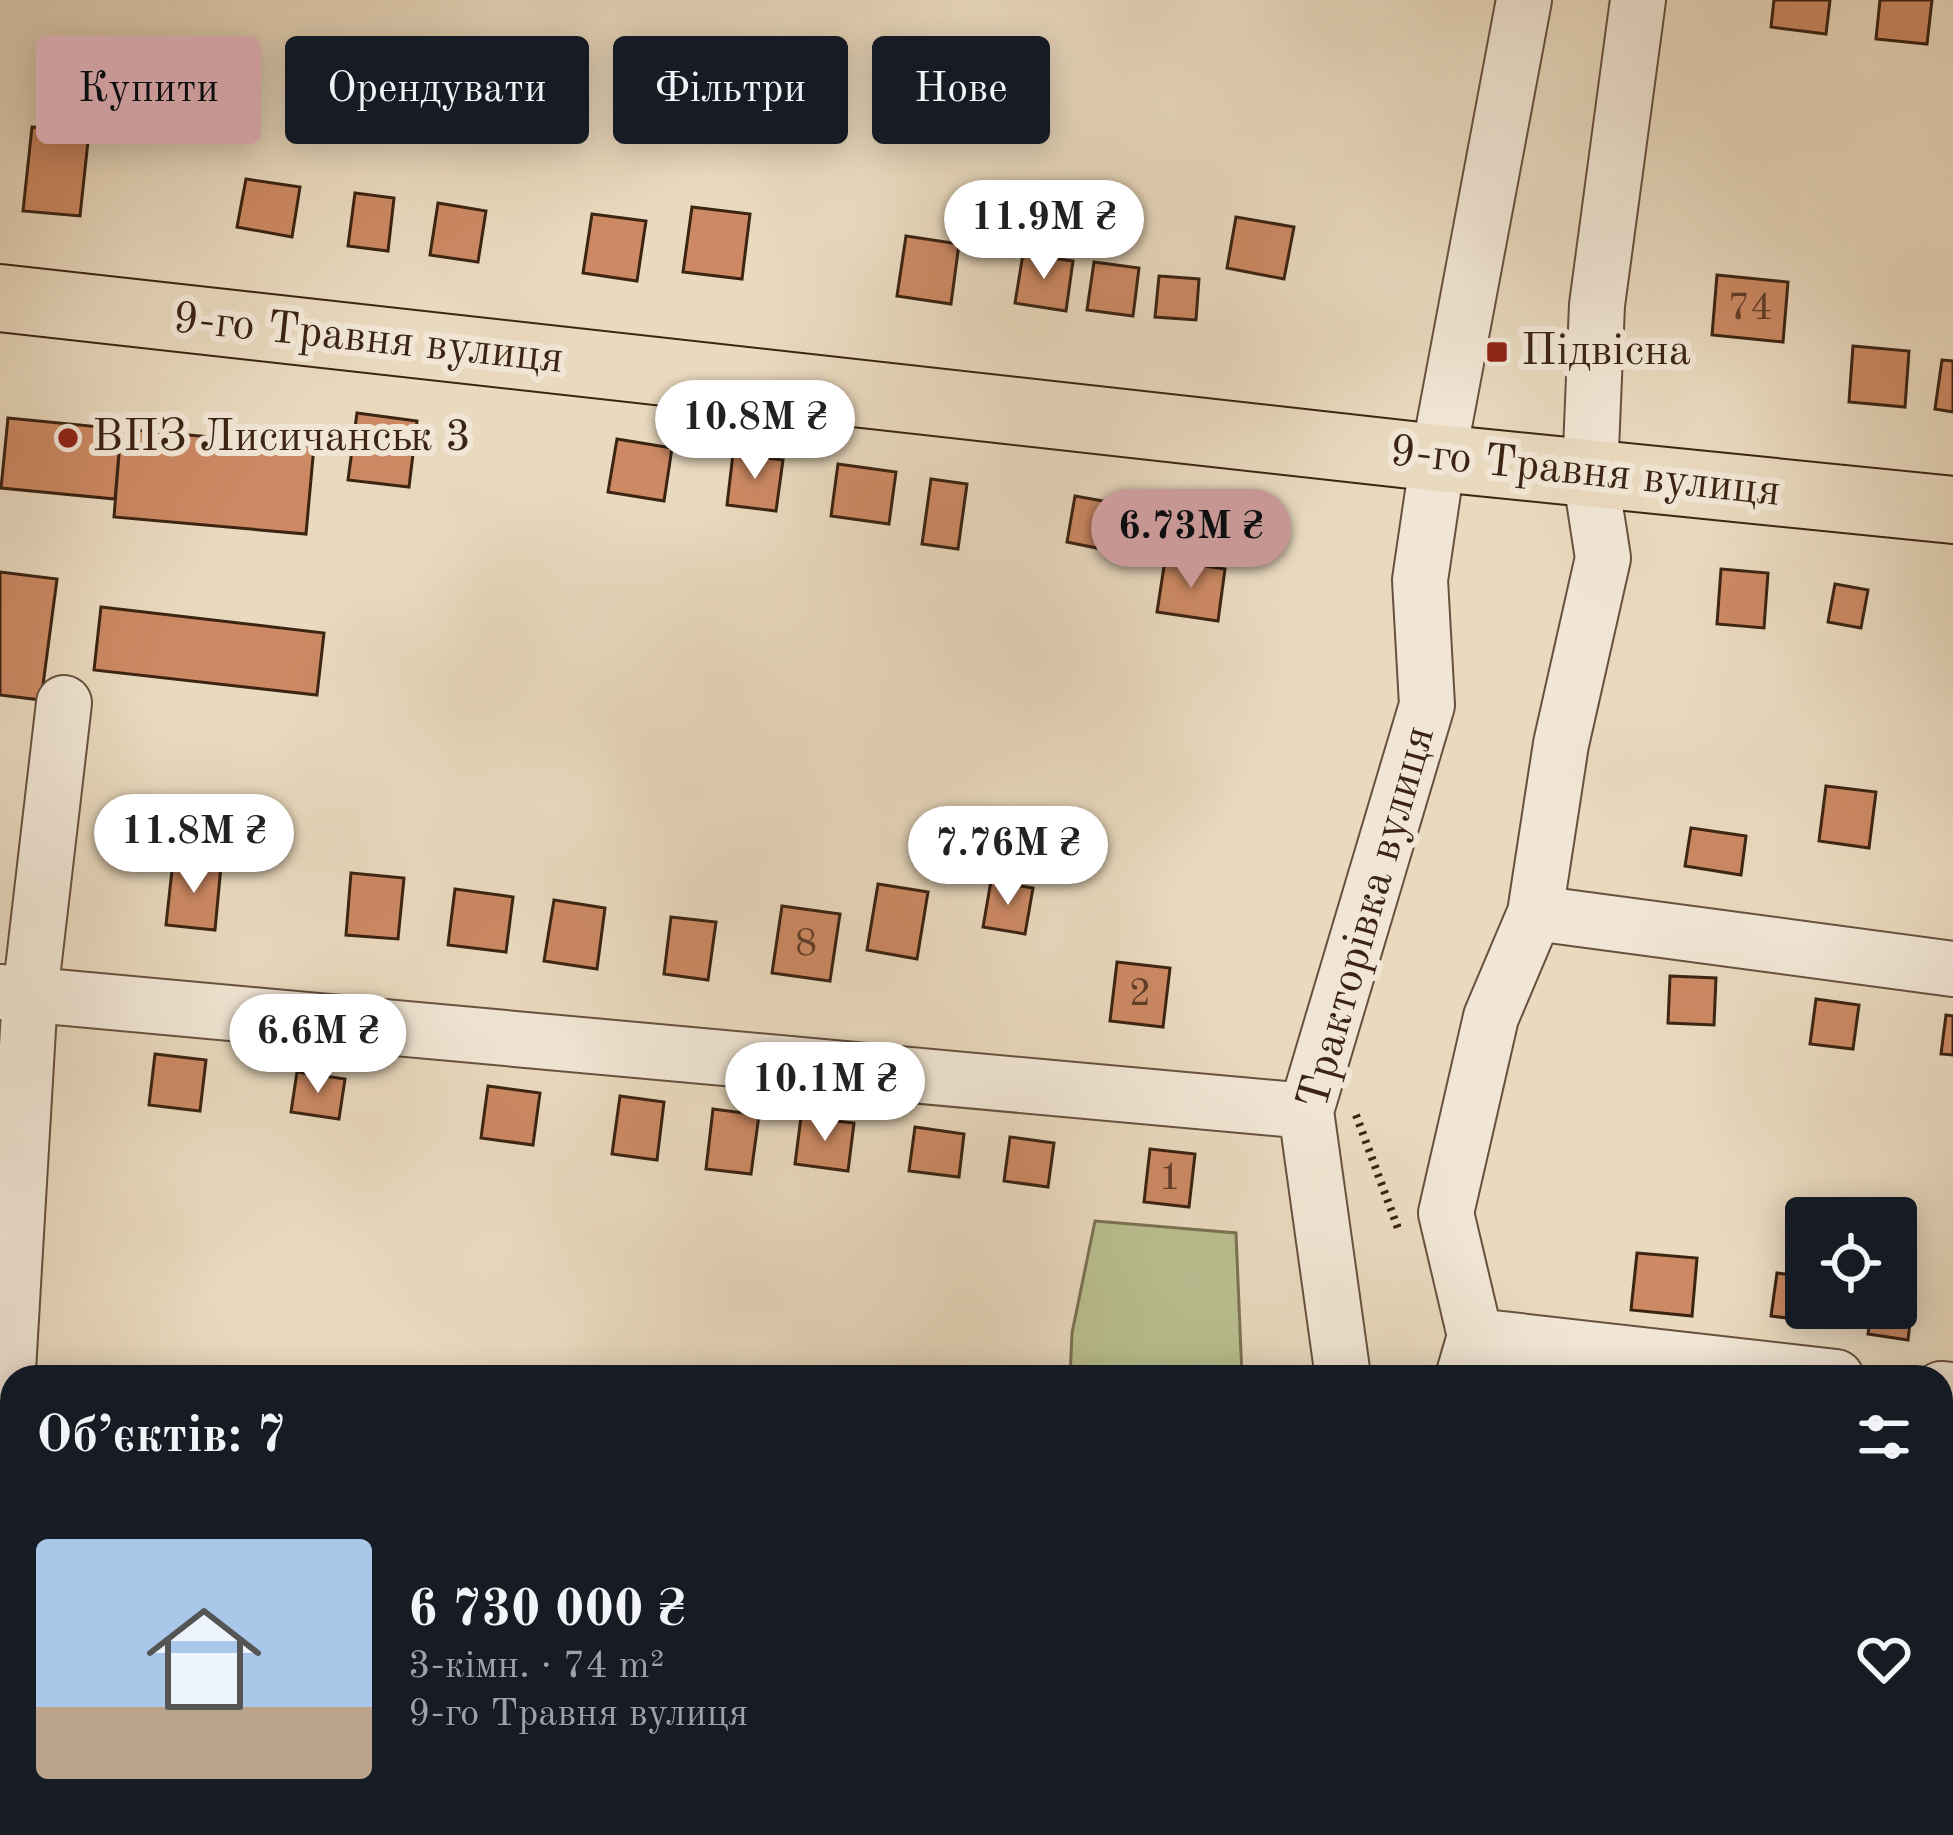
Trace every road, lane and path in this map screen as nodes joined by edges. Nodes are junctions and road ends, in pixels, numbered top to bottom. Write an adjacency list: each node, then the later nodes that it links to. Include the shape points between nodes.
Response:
1 (1525, 0): 4 (street, Тракторівка вулиця)
2 (1639, 0): 5 (street, via 1597,305)
3 (0, 298): 4 (main road, 9-го Травня вулиця)
4 (1438, 458): 5 (main road, 9-го Травня вулиця); 11 (street, Тракторівка вулиця, via 1420,580 1427,706)
5 (1590, 474): 6 (main road, 9-го Травня вулиця); 8 (street, via 1603,558)
6 (1953, 510)
7 (64, 703): 10 (street)
8 (1535, 913): 9 (street); 13 (street, via 1490,1017 1446,1214)
9 (1953, 969)
10 (15, 993): 11 (street); 14 (street)
11 (1306, 1112): 12 (path, via 1354,1108); 15 (street, Тракторівка вулиця)
12 (1402, 1238)
13 (1469, 1356): 16 (street)
14 (8, 1365)
15 (1341, 1365)
16 (1626, 1365)

